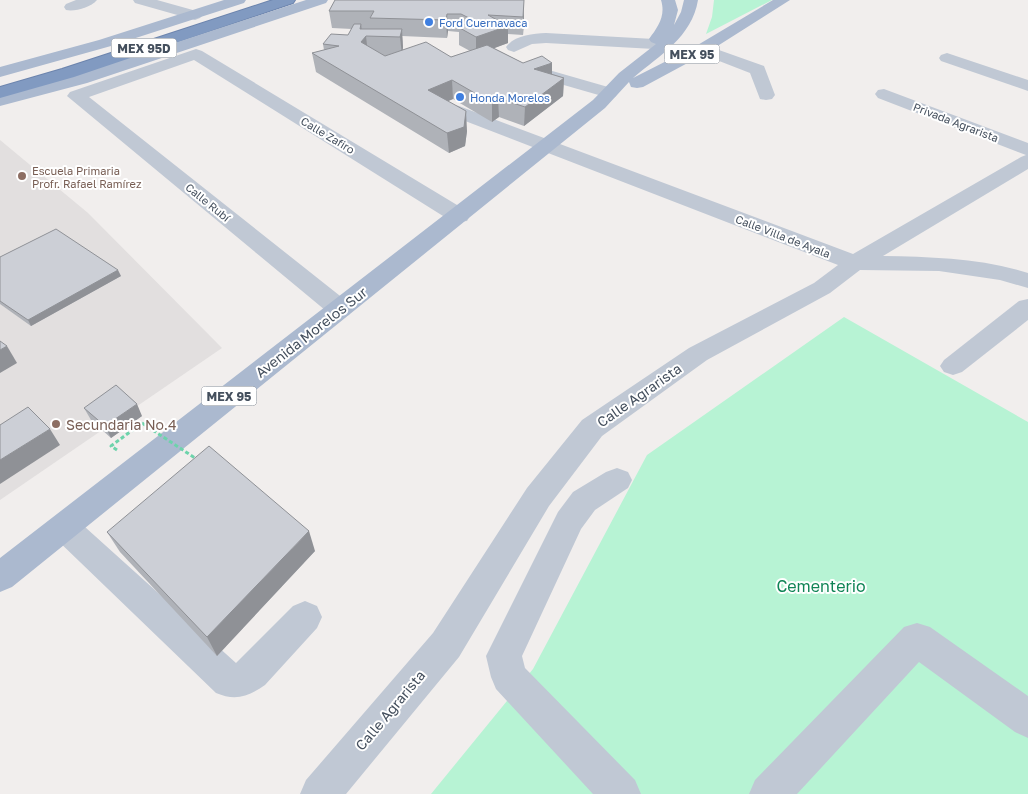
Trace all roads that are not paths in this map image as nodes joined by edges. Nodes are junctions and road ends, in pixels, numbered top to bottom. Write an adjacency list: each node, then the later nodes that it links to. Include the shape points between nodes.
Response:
1 (90, 0): 11 (street)
2 (140, 0): 12 (street)
3 (239, 0): 12 (main road)
4 (266, 0): 22 (highway, MEX 95D, via 116,49)
5 (288, 0): 25 (highway, MEX 95D)
6 (321, 0): 29 (main road, via 81,79)
7 (668, 0): 15 (main road, via 670,17)
8 (691, 0): 24 (main road, MEX 95, via 684,24)
9 (705, 0): 13 (main road)
10 (783, 0): 17 (main road, MEX 95)
11 (71, 7)
12 (195, 15): 21 (main road)
13 (703, 17)
14 (696, 32): 20 (main road)
15 (654, 44): 16 (street, via 546,38 529,39); 24 (main road)
16 (514, 47)
17 (702, 50): 20 (main road, MEX 95); 27 (street, via 758,70)
18 (947, 58): 23 (street)
19 (510, 63): 24 (street, via 552,76)
20 (666, 67): 24 (main road, MEX 95)
21 (0, 72)
22 (0, 82)
23 (1028, 86)
24 (615, 87): 31 (main road, Avenida Morelos Sur / MEX 95)
25 (0, 93)
26 (884, 94): 32 (street, Privada Agrarista)
27 (766, 95)
28 (76, 96): 34 (street, Calle Zafiro, via 196,54); 38 (street, Calle Rubí)
29 (0, 101)
30 (453, 110): 31 (street, Calle Villa de Ayala)
31 (549, 145): 34 (main road, Avenida Morelos Sur / MEX 95); 35 (street, Calle Villa de Ayala)
32 (1028, 150)
33 (1028, 161): 35 (street, Calle Agrarista)
34 (459, 216): 38 (main road, Avenida Morelos Sur / MEX 95)
35 (855, 263): 36 (street, Calle Villa de Ayala, via 939,264 1003,273); 45 (street, Calle Agrarista, via 822,288 698,354 592,428 538,497 446,645)
36 (1028, 281)
37 (1028, 307): 39 (street)
38 (340, 309): 41 (main road, Avenida Morelos Sur / MEX 95)
39 (953, 366)
40 (617, 480): 46 (street, via 584,501 569,521 504,656 509,677)
41 (64, 527): 42 (main road, Avenida Morelos Sur / MEX 95); 43 (street, via 229,681 242,680 252,673)
42 (0, 577)
43 (305, 617)
44 (1028, 719): 47 (street, via 917,638)
45 (320, 794)
46 (621, 794)
47 (769, 794)

